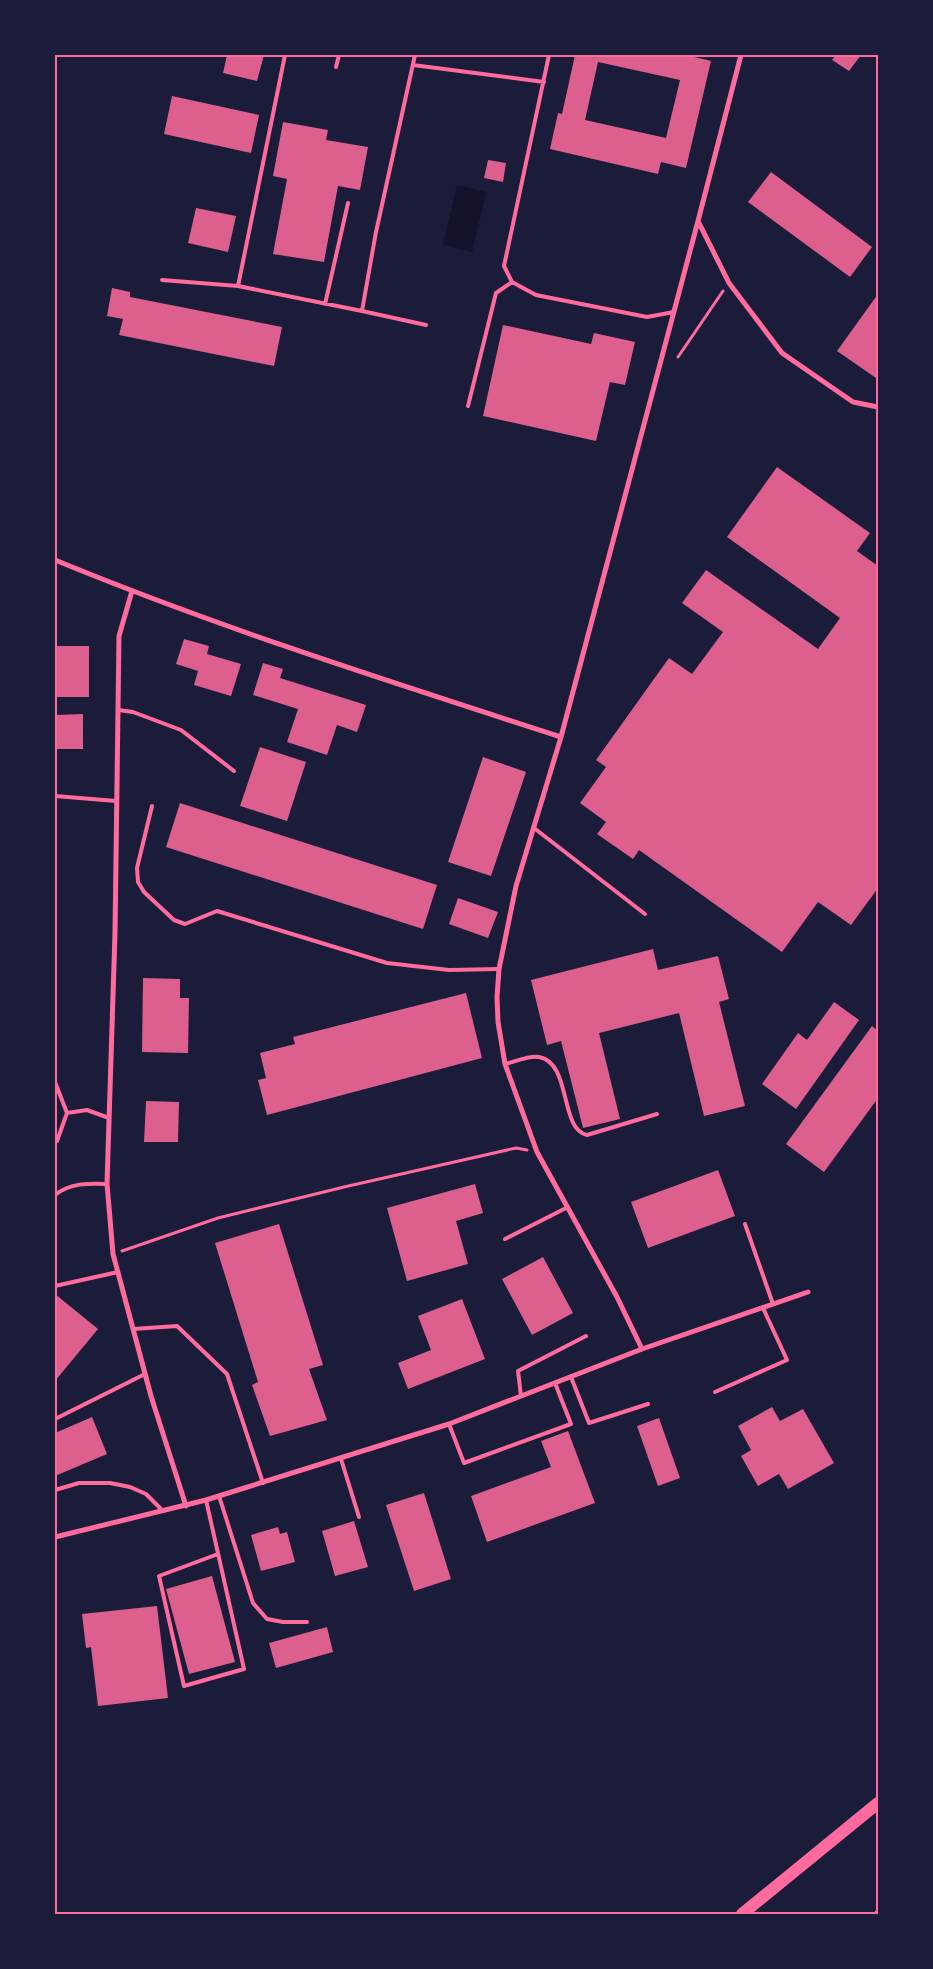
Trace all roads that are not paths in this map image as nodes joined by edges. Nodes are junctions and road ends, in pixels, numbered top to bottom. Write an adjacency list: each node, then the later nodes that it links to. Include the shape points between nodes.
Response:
1 (286, 55): 13 (lane)
2 (339, 55): 7 (lane)
3 (415, 55): 6 (lane)
4 (549, 55): 8 (lane)
5 (741, 55): 10 (street)
6 (413, 65): 8 (lane); 15 (lane)
7 (336, 67)
8 (544, 82): 12 (lane, via 504,266)
9 (348, 203): 14 (lane)
10 (698, 221): 16 (street); 19 (street, via 729,282 782,353 853,402)
11 (162, 280): 13 (lane)
12 (512, 282): 16 (lane, via 536,295 647,317); 18 (lane, via 496,293)
13 (238, 286): 14 (lane)
14 (324, 304): 15 (lane)
15 (362, 311): 17 (lane)
16 (674, 312): 23 (street)
17 (426, 325)
18 (468, 406)
19 (878, 408)
20 (55, 560): 21 (street)
21 (132, 592): 22 (street, via 119,636); 23 (street)
22 (118, 710): 24 (lane, via 133,712 181,730); 26 (street)
23 (561, 737): 28 (street)
24 (234, 771)
25 (55, 796): 26 (lane)
26 (116, 802): 35 (street)
27 (152, 806): 30 (lane, via 136,874 144,892 177,922 193,922 217,911 387,963 449,970)
28 (534, 828): 29 (lane); 30 (street, via 516,886)
29 (645, 914)
30 (499, 969): 31 (street, via 498,1022)
31 (505, 1064): 34 (lane, via 535,1057 542,1057 548,1062 558,1075 574,1125 582,1134); 39 (street, via 537,1152)
32 (55, 1082): 33 (lane)
33 (67, 1113): 35 (lane, via 87,1110); 36 (lane)
34 (657, 1114)
35 (109, 1118): 37 (street)
36 (55, 1141)
37 (107, 1184): 38 (lane, via 77,1185); 42 (street, via 113,1254)
38 (55, 1195)
39 (568, 1207): 41 (lane); 49 (street)
40 (745, 1224): 45 (lane)
41 (506, 1239)
42 (118, 1272): 43 (lane); 47 (street)
43 (55, 1286)
44 (808, 1292): 45 (street)
45 (773, 1304): 46 (street)
46 (763, 1308): 49 (street); 53 (lane, via 786,1360)
47 (133, 1328): 50 (street); 59 (lane, via 177,1326 227,1374)
48 (586, 1336): 54 (lane, via 518,1371)
49 (642, 1349): 51 (street)
50 (145, 1374): 56 (lane); 63 (street)
51 (571, 1377): 52 (street); 55 (lane, via 589,1423)
52 (556, 1383): 54 (street); 57 (lane, via 571,1424 464,1464)
53 (715, 1392)
54 (521, 1396): 57 (street)
55 (648, 1404)
56 (55, 1419)
57 (449, 1424): 58 (street)
58 (341, 1459): 59 (street); 65 (lane)
59 (263, 1483): 61 (street)
60 (55, 1490): 64 (lane, via 79,1483 117,1484 146,1494)
61 (219, 1496): 62 (street); 68 (lane, via 253,1603 267,1618)
62 (206, 1500): 63 (street); 67 (lane)
63 (186, 1506): 64 (street)
64 (163, 1511): 66 (street)
65 (360, 1518)
66 (55, 1537)
67 (218, 1554): 67 (lane, via 244,1669 184,1686 159,1576)
68 (307, 1622)
69 (878, 1803): 70 (main road)
70 (742, 1914)

